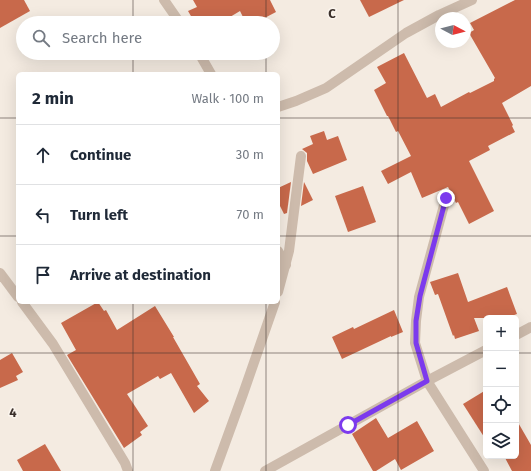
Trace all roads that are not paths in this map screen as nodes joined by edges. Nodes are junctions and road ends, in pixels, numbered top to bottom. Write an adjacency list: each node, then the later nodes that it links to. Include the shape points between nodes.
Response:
1 (164, 0): 3 (street)
2 (472, 0): 6 (street, via 406,33 326,88)
3 (175, 16)
4 (203, 60): 5 (street)
5 (210, 72)
6 (280, 106)
7 (300, 156): 10 (street)
8 (446, 198): 19 (street, via 420,296 416,321 416,343)
9 (280, 254): 10 (street)
10 (286, 265): 12 (street)
11 (0, 273): 13 (street)
12 (280, 285)
13 (16, 294)
14 (23, 304): 20 (street, via 53,344)
15 (274, 304): 21 (street)
16 (531, 327): 17 (street)
17 (519, 333)
18 (484, 351): 19 (street)
19 (427, 381): 22 (street); 23 (street)
20 (128, 471)
21 (215, 471)
22 (265, 471)
23 (484, 471)

